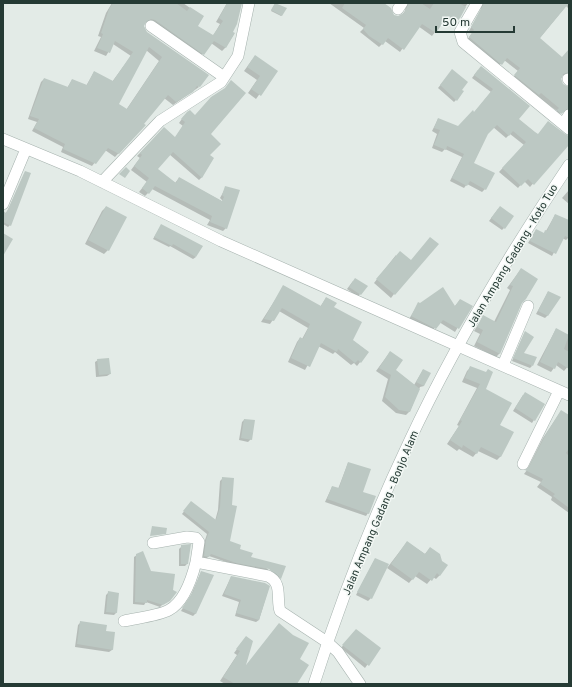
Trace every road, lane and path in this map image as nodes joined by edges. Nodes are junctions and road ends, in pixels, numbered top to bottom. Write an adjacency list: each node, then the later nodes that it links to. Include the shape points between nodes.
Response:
1 (249, 3): 4 (street, via 238,56)
2 (477, 3): 5 (street, via 460,32 463,42)
3 (151, 26): 4 (street)
4 (224, 77): 9 (street, via 221,82 160,121)
5 (567, 122)
6 (3, 139): 7 (street)
7 (26, 149): 9 (street); 10 (street)
8 (569, 165): 12 (street, Jalan Ampang Gadang - Koto Tuo, via 530,224)
9 (102, 182): 12 (street, via 221,241)
10 (3, 204)
11 (528, 306): 13 (street)
12 (459, 346): 13 (street); 19 (street, Jalan Ampang Gadang - Bonjo Alam, via 409,442 374,522)
13 (503, 365): 14 (street)
14 (564, 393): 15 (street)
15 (523, 464)
16 (153, 543): 17 (street, via 187,537 196,538 199,542)
17 (196, 562): 18 (street, via 182,597 175,606); 19 (street, via 272,578 278,586 280,611)
18 (124, 621)
19 (327, 642): 20 (street, Jalan Ampang Gadang - Bonjo Alam); 21 (street, via 338,652)
20 (314, 684)
21 (360, 684)

